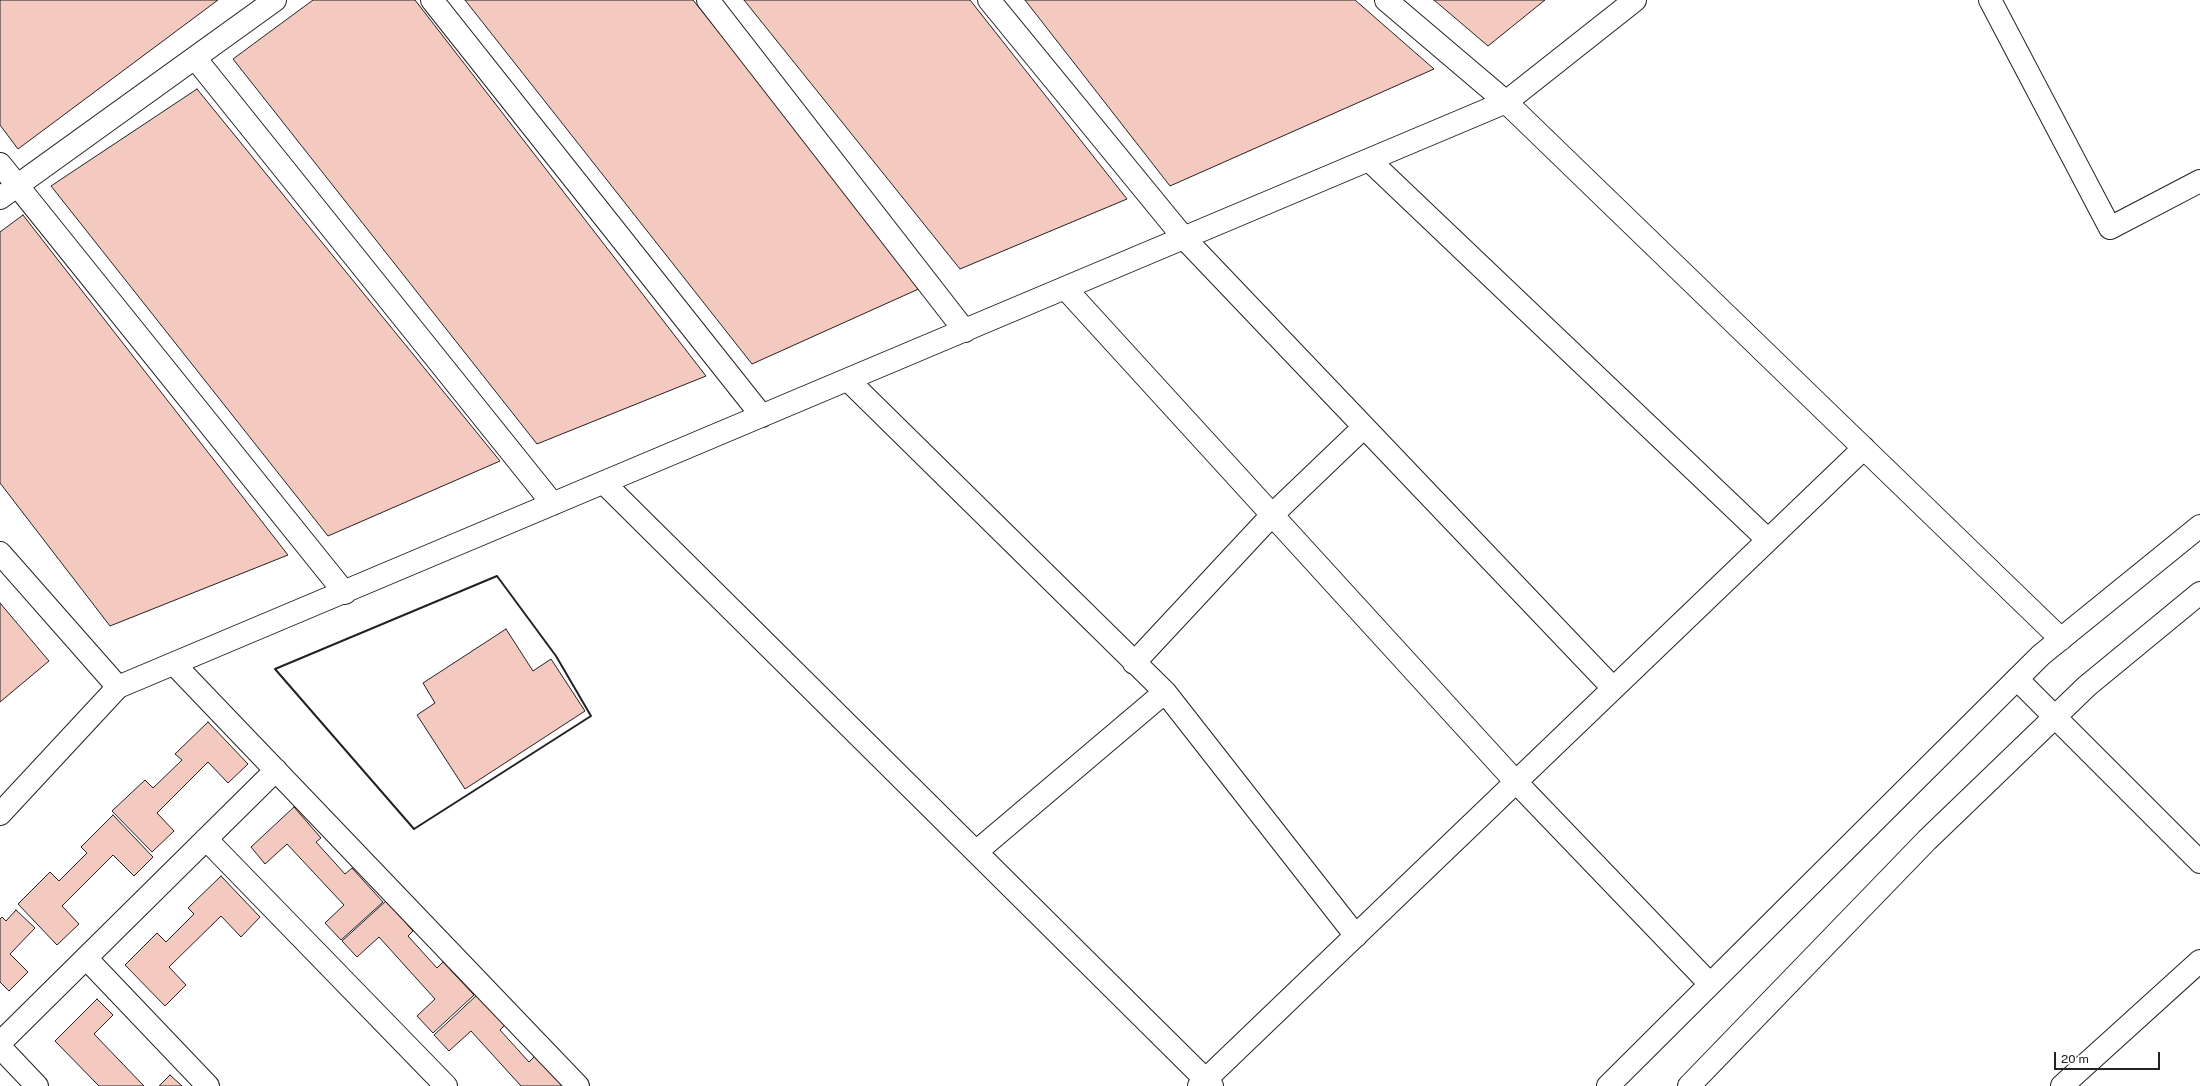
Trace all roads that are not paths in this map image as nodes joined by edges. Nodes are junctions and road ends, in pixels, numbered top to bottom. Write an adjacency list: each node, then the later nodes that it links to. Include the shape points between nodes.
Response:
1 (275, 0): 8 (street)
2 (432, 0): 19 (street)
3 (708, 0): 17 (street)
4 (989, 0): 15 (street)
5 (1386, 0): 9 (street)
6 (1635, 0): 9 (street)
7 (1990, 0): 12 (street, via 2110,228)
8 (195, 58): 13 (street); 23 (street)
9 (1506, 102): 10 (street); 21 (street)
10 (1369, 160): 15 (street); 26 (street)
11 (0, 164): 13 (street)
12 (2200, 181)
13 (18, 186): 14 (street); 28 (street)
14 (0, 198)
15 (1184, 238): 16 (street); 20 (street)
16 (1065, 288): 17 (street); 24 (street)
17 (965, 331): 18 (street)
18 (848, 380): 19 (street); 31 (street)
19 (762, 416): 22 (street)
20 (1364, 427): 24 (street); 35 (street)
21 (1864, 448): 26 (street); 30 (street)
22 (604, 483): 23 (street); 42 (street)
23 (553, 504): 28 (street)
24 (1272, 515): 31 (street); 39 (street)
25 (2200, 526): 30 (street)
26 (1768, 540): 35 (street)
27 (0, 553): 34 (street)
28 (345, 593): 32 (street)
29 (2200, 593): 37 (street, via 2087,686)
30 (2061, 638): 33 (street)
31 (1134, 663): 36 (street)
32 (174, 664): 34 (street); 38 (street)
33 (2016, 679): 37 (street); 47 (street)
34 (118, 687): 40 (street)
35 (1613, 688): 39 (street)
36 (1164, 692): 42 (street); 44 (street)
37 (2055, 717): 43 (street); 56 (street, via 1928,840)
38 (276, 770): 41 (street); 54 (street)
39 (1516, 782): 44 (street); 47 (street)
40 (0, 814)
41 (206, 839): 45 (street); 53 (street)
42 (976, 852): 50 (street)
43 (2200, 862)
44 (1356, 936): 50 (street)
45 (86, 958): 48 (street); 52 (street)
46 (2200, 961): 57 (street)
47 (1710, 984): 55 (street)
48 (0, 1043)
49 (0, 1047): 51 (street)
50 (1206, 1084)
51 (37, 1086)
52 (208, 1086)
53 (446, 1086)
54 (578, 1086)
55 (1608, 1086)
56 (1689, 1086)
57 (2062, 1086)

